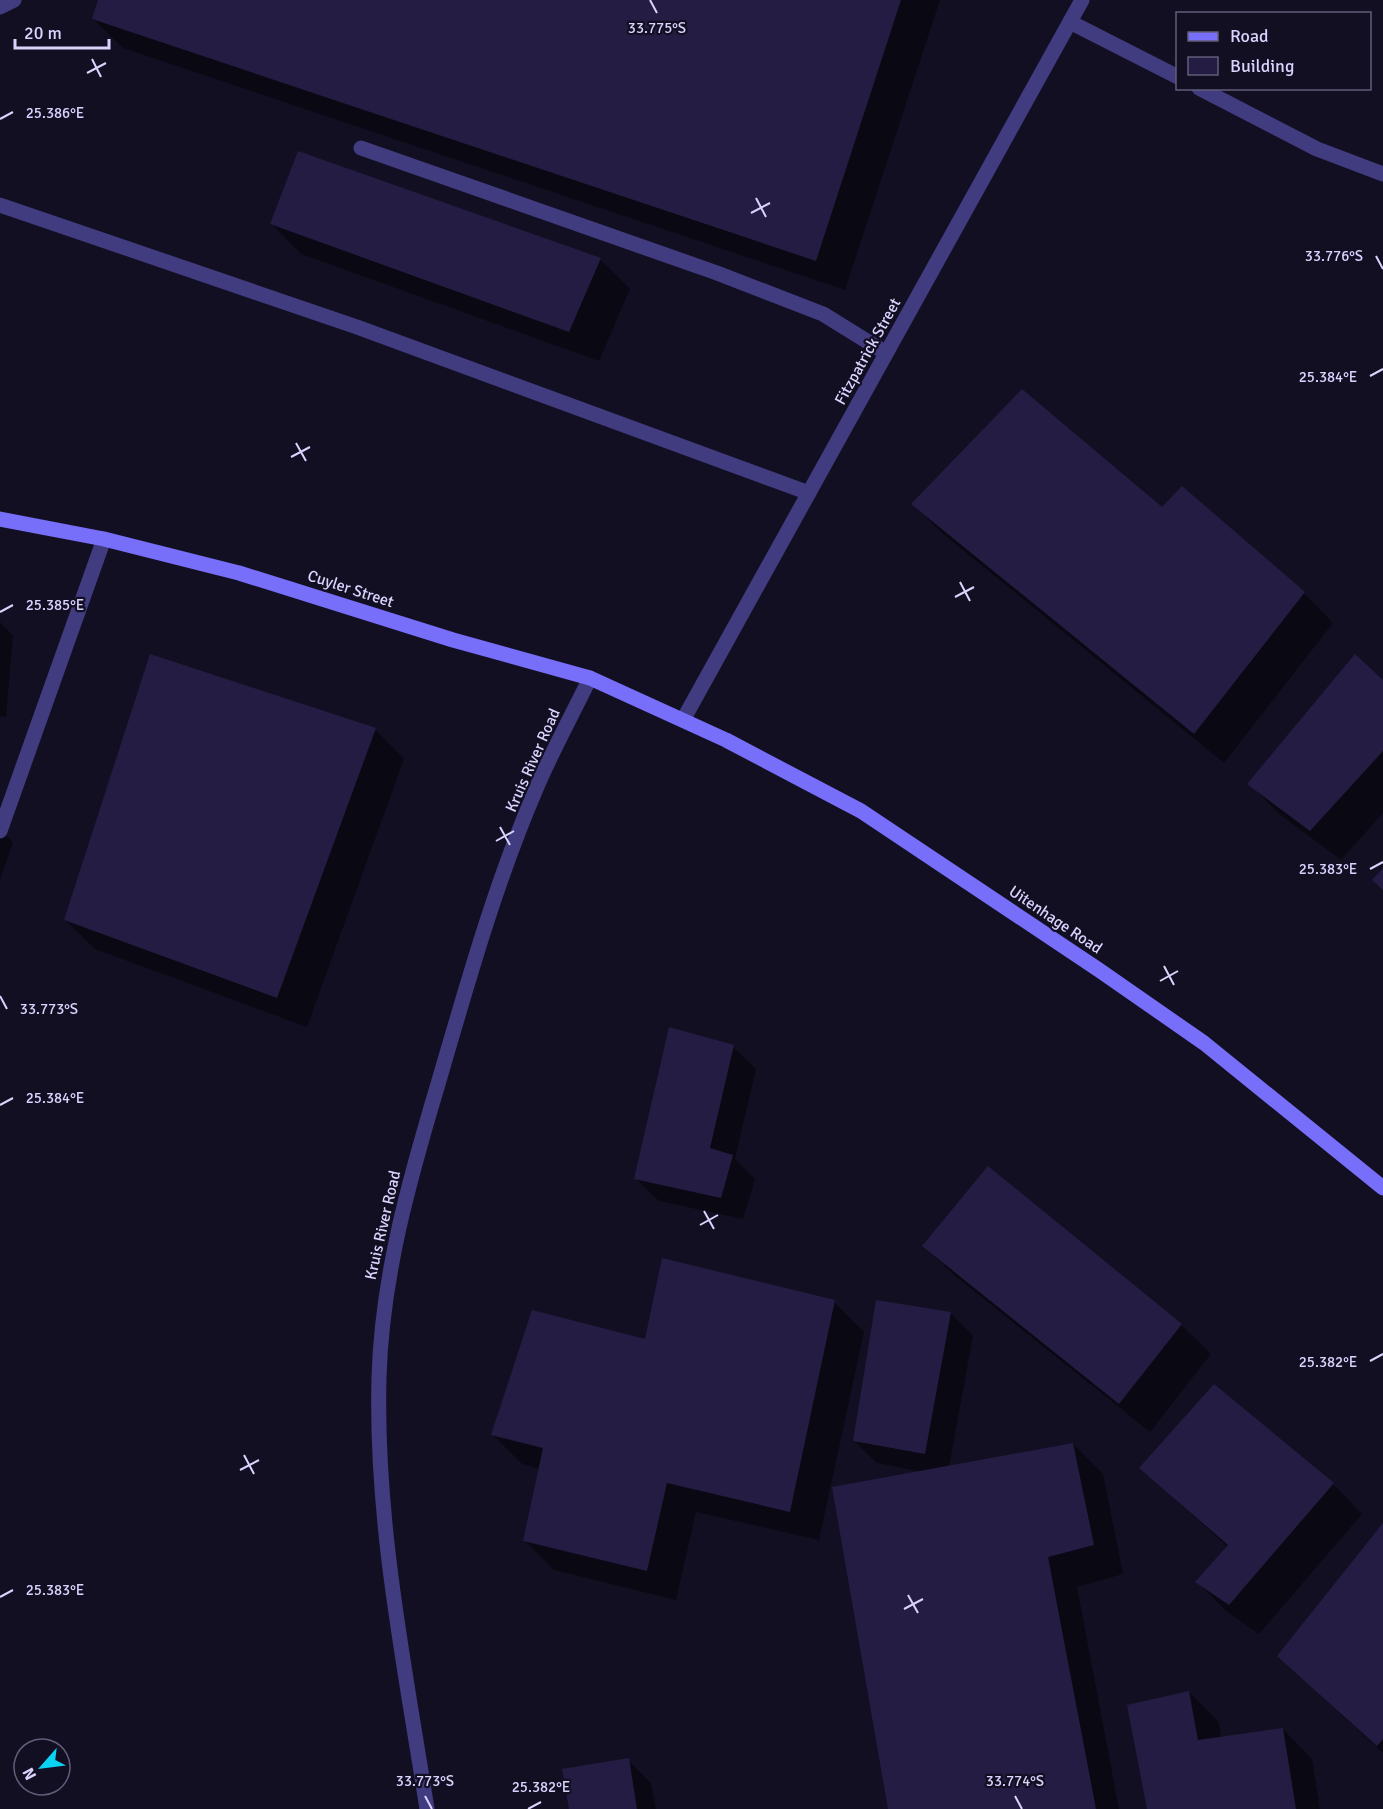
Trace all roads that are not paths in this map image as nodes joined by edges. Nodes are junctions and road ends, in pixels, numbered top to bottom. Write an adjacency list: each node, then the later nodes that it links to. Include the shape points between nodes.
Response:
1 (14, 0): 3 (lane)
2 (1082, 0): 4 (lane, Fitzpatrick Street)
3 (0, 7)
4 (1070, 22): 5 (lane); 10 (lane, Fitzpatrick Street)
5 (1176, 76)
6 (1204, 90): 8 (lane, via 1317,149)
7 (361, 148): 10 (lane, via 823,314)
8 (1383, 174)
9 (0, 205): 11 (lane, via 357,327)
10 (886, 353): 11 (lane, Fitzpatrick Street)
11 (809, 493): 15 (lane, Fitzpatrick Street)
12 (0, 519): 13 (main road, Cuyler Street)
13 (104, 539): 14 (main road, Cuyler Street, via 239,573); 16 (lane)
14 (590, 678): 15 (main road, Cuyler Street); 18 (lane, Kruis River Road, via 536,789 484,925 410,1180 385,1296 379,1378 381,1472 389,1557)
15 (683, 720): 17 (main road, Uitenhage Road, via 861,811 966,879 1204,1043)
16 (0, 831)
17 (1383, 1188)
18 (427, 1809)

